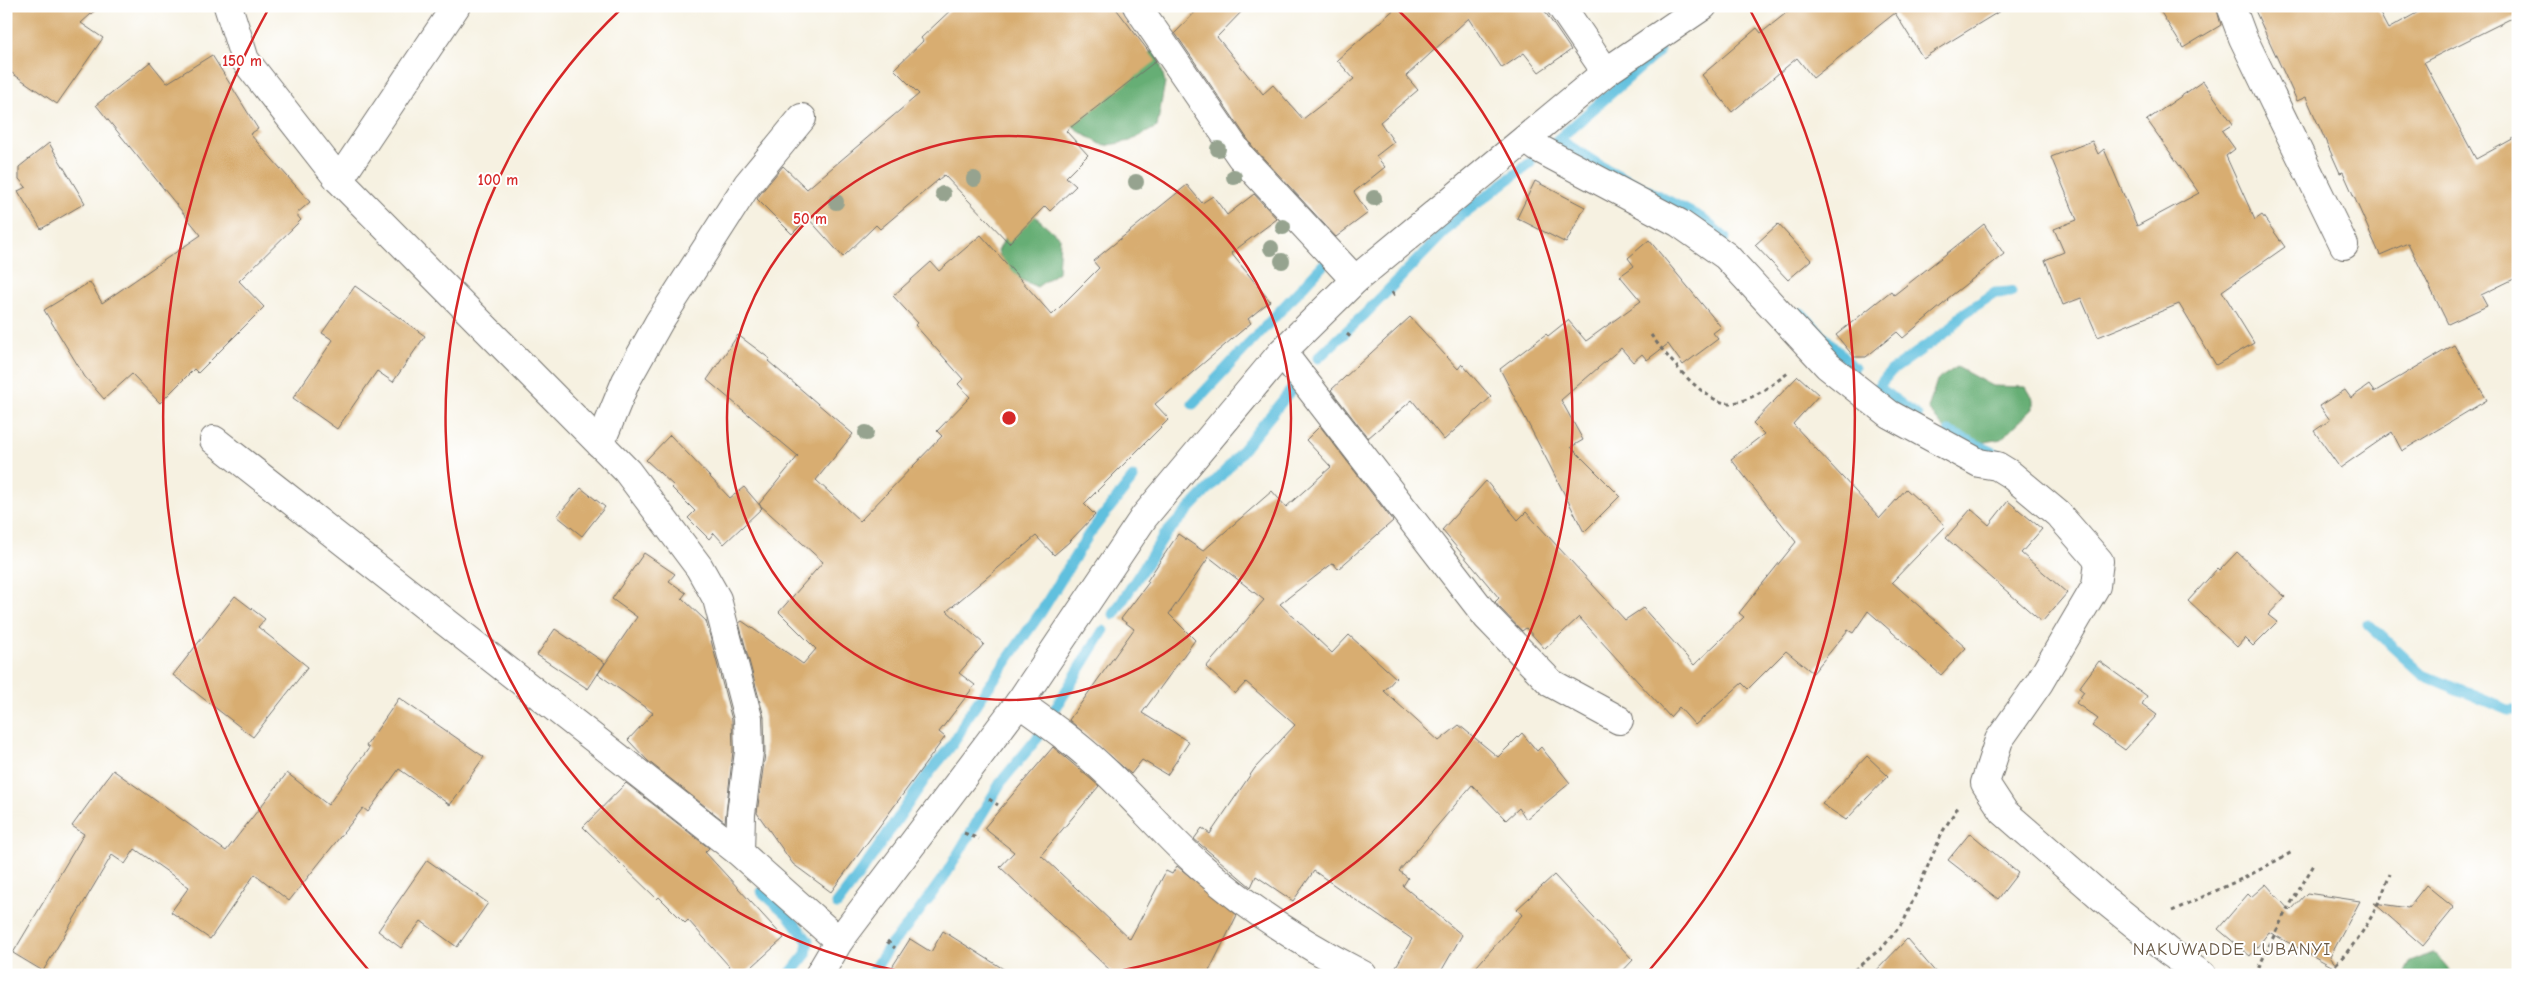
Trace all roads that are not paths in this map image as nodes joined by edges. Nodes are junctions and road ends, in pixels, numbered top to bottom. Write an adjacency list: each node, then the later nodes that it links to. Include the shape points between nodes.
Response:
1 (228, 6): 10 (street, via 245,60)
2 (456, 6): 10 (street)
3 (1137, 6): 12 (street, via 1241,157)
4 (1561, 6): 7 (street)
5 (1703, 6): 7 (street)
6 (2231, 6): 11 (street, via 2243,38)
7 (1606, 72): 9 (street)
8 (802, 118): 15 (street, via 747,185 659,322 626,381)
9 (1526, 139): 12 (street); 22 (street, via 1679,223 1726,256 1828,366 1889,414 1979,463 1997,466 2010,474 2058,514 2099,561 2096,586 2039,683 1999,740 1985,783 2004,812 2128,919)
10 (339, 180): 15 (street)
11 (2344, 245)
12 (1355, 280): 13 (street)
13 (1282, 352): 16 (street, via 1144,517); 17 (street, via 1487,617 1551,683)
14 (214, 440): 18 (street)
15 (600, 444): 18 (street, via 627,470 699,567 717,600 748,718 749,752)
16 (1019, 703): 19 (street); 21 (street, via 1101,767 1199,866 1322,954)
17 (1619, 720)
18 (740, 853): 19 (street)
19 (839, 941): 20 (street)
20 (819, 975)
21 (1363, 975)
22 (2202, 975)

